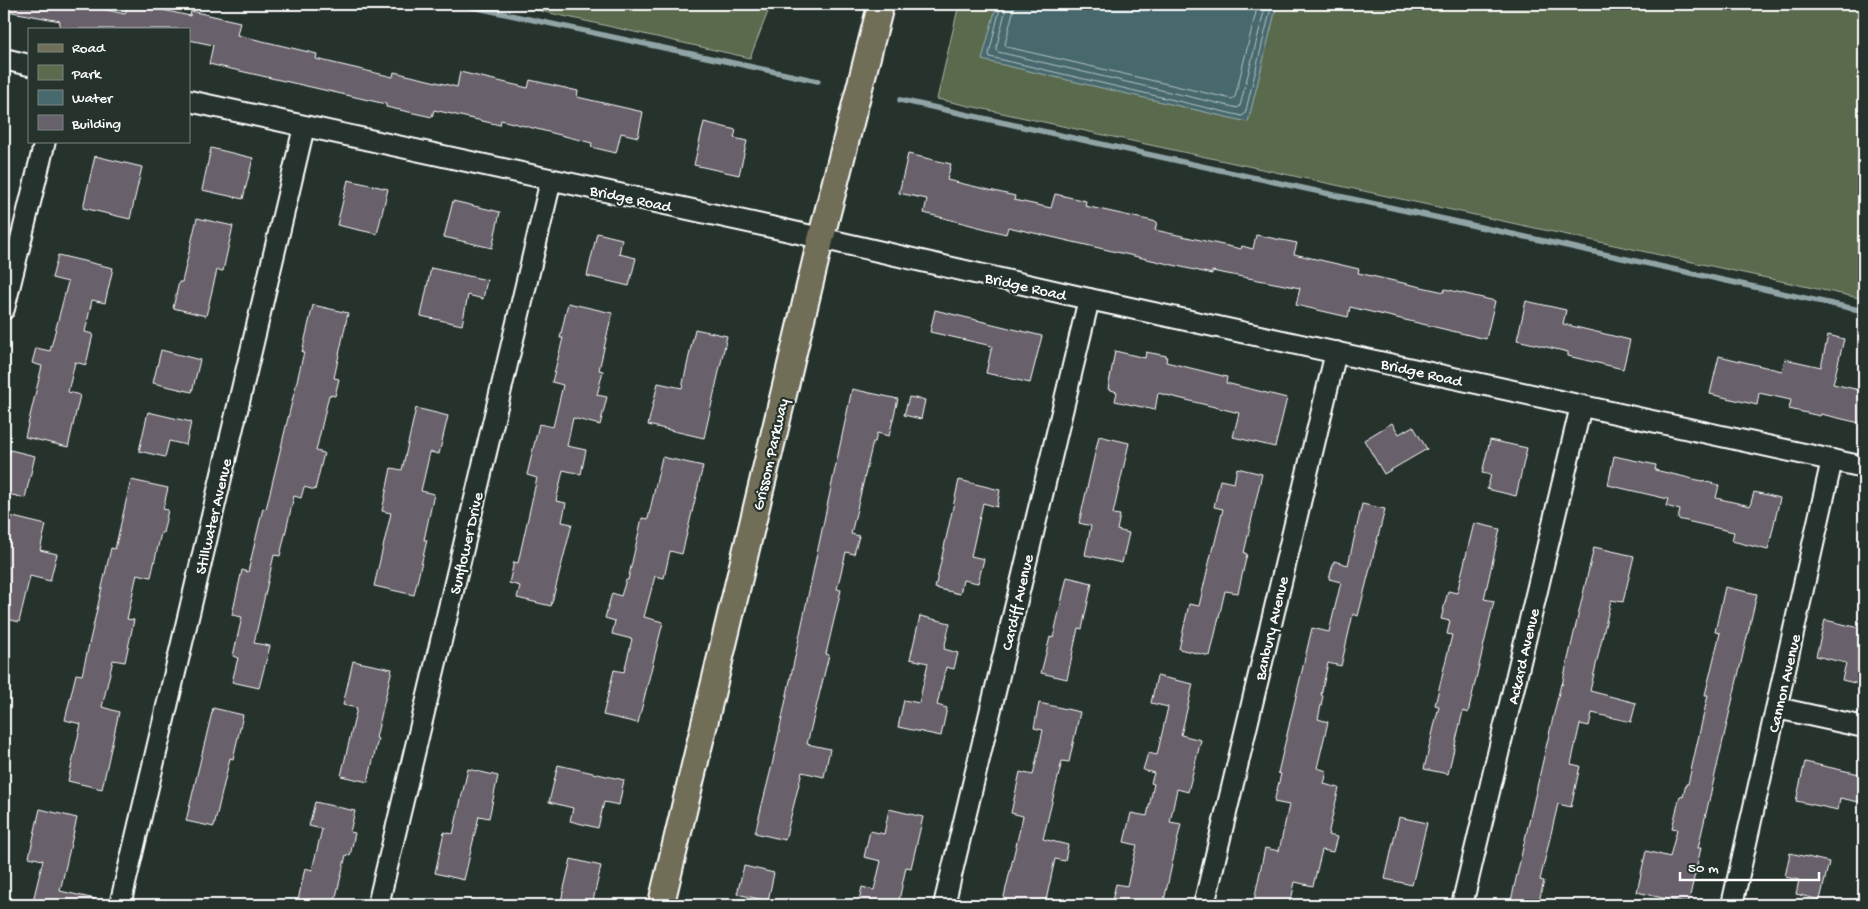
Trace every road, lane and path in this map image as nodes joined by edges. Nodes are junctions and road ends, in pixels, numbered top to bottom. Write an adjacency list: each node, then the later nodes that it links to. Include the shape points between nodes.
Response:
1 (881, 4): 8 (main road, Grissom Parkway)
2 (4, 59): 3 (street)
3 (28, 65)
4 (190, 101): 5 (street, Bridge Road)
5 (304, 127): 7 (street, Bridge Road); 17 (street, Stillwater Avenue)
6 (45, 142): 10 (street)
7 (552, 180): 8 (street, Bridge Road); 18 (street, Sunflower Drive)
8 (821, 238): 9 (street, Bridge Road); 19 (main road, Grissom Parkway)
9 (1089, 299): 11 (street, Bridge Road); 20 (street, Cardiff Avenue)
10 (4, 309)
11 (1336, 352): 12 (street, Bridge Road); 21 (street, Banbury Avenue)
12 (1581, 406): 13 (street, Bridge Road); 22 (street, Ackard Avenue)
13 (1832, 460): 14 (street, Bridge Road); 15 (street, Cannon Avenue)
14 (1864, 467)
15 (1777, 708): 16 (street); 23 (street, Cannon Avenue)
16 (1864, 727)
17 (120, 905)
18 (378, 905)
19 (661, 905)
20 (944, 905)
21 (1204, 905)
22 (1462, 905)
23 (1732, 905)

